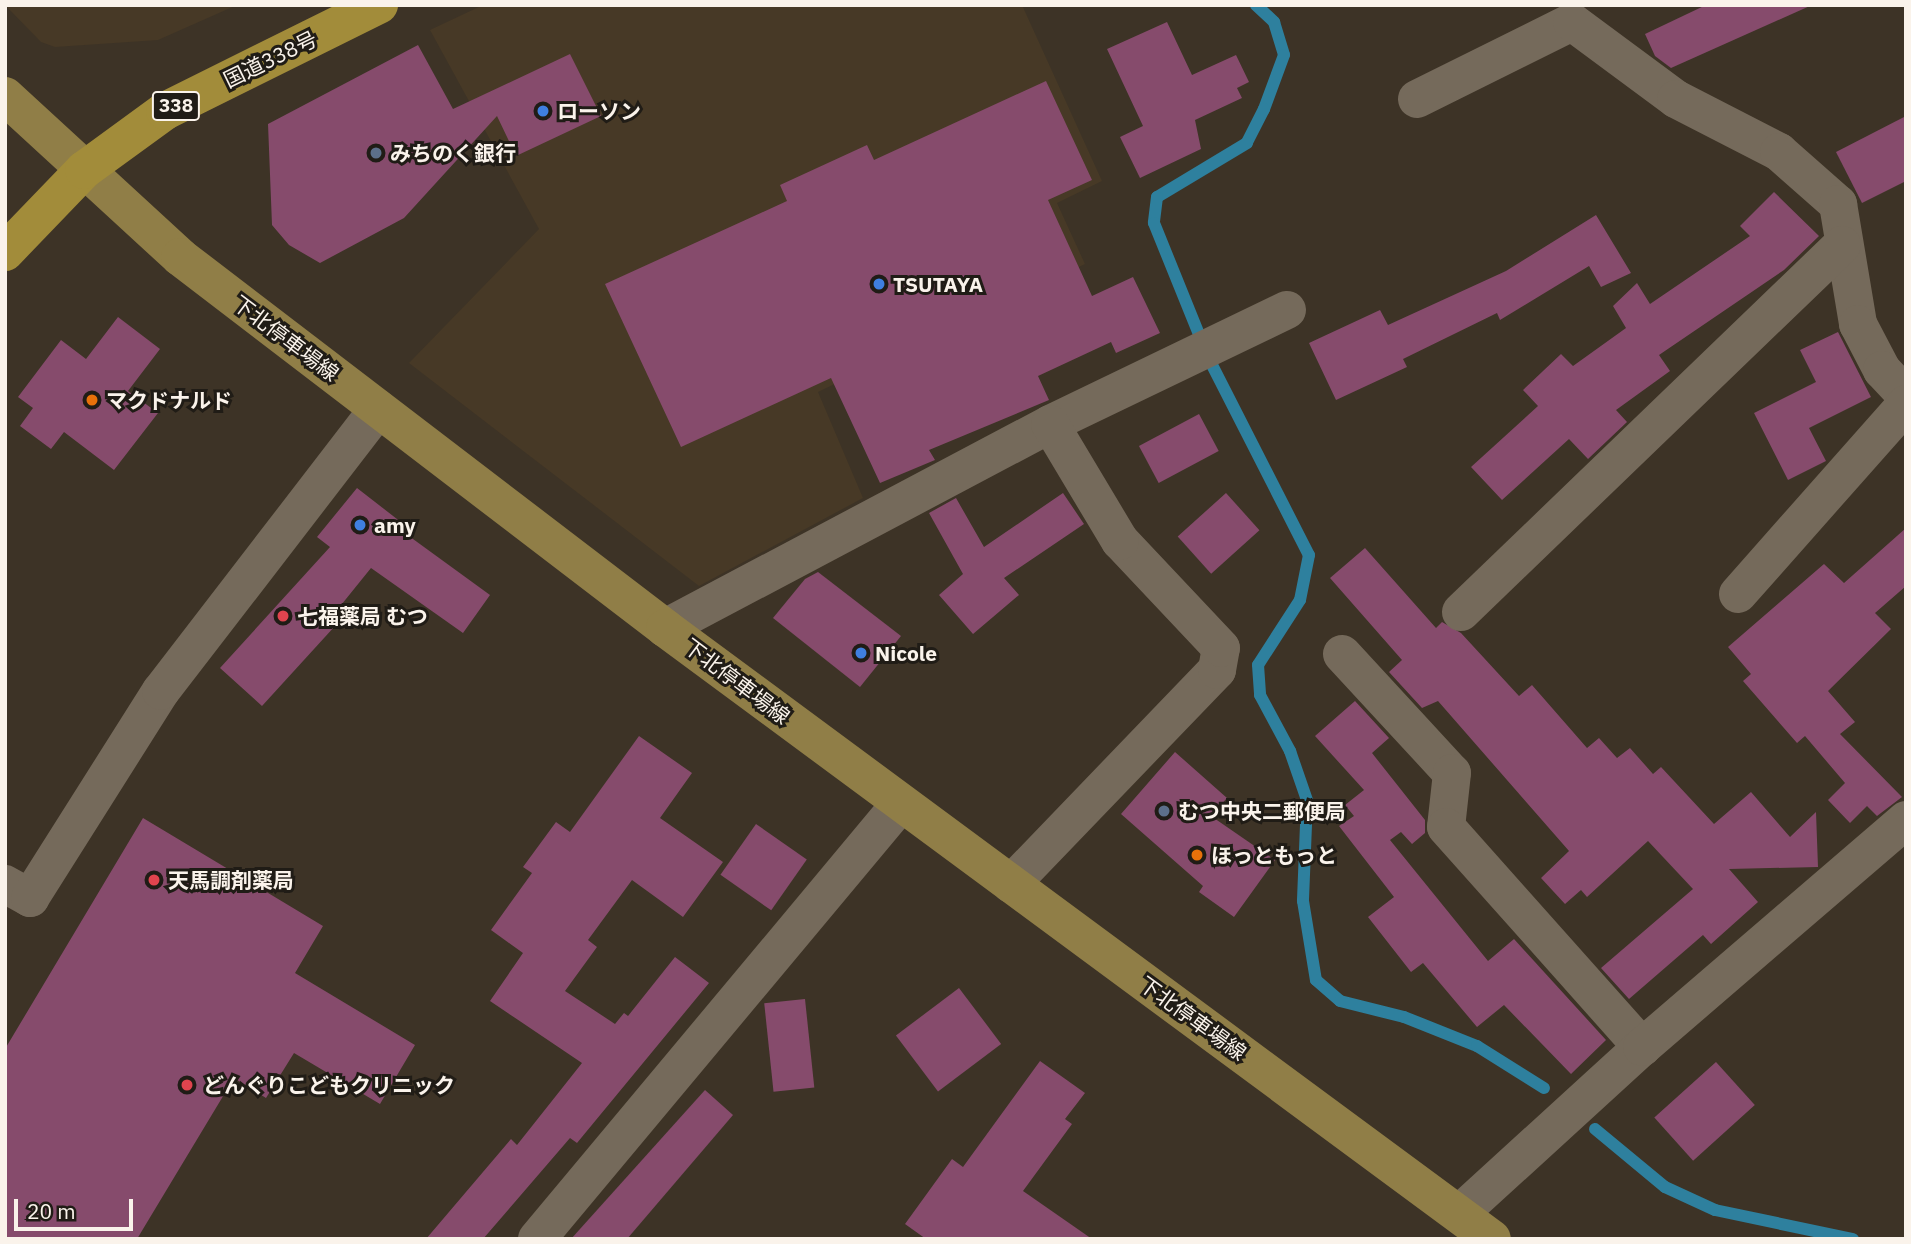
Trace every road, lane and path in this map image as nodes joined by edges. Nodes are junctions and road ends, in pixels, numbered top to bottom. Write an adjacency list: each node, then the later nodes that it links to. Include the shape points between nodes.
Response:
1 (379, 5): 4 (highway, 国道338号 / 338, via 165,111)
2 (5, 96): 4 (main road, 下北停車場線)
3 (1417, 99): 5 (street, via 1572,22 1676,99 1779,152 1838,204)
4 (84, 170): 6 (highway, 国道338号 / 338); 10 (main road, 下北停車場線, via 180,257)
5 (1842, 245): 8 (street, via 1858,324 1882,370); 13 (street)
6 (5, 252)
7 (1287, 310): 11 (street)
8 (1906, 396)
9 (1906, 404): 12 (street)
10 (379, 409): 14 (main road, 下北停車場線); 18 (street, via 161,691 30,898)
11 (1050, 424): 14 (street); 19 (street, via 1120,541 1221,648 1217,670)
12 (1738, 594)
13 (1461, 612)
14 (665, 628): 16 (main road, 下北停車場線)
15 (1342, 654): 20 (street, via 1452,773 1446,827)
16 (901, 803): 19 (main road, 下北停車場線); 22 (street)
17 (1899, 840): 20 (street)
18 (5, 884)
19 (1011, 884): 21 (main road, 下北停車場線)
20 (1642, 1047): 21 (street)
21 (1459, 1214): 23 (main road, 下北停車場線)
22 (537, 1239)
23 (1492, 1239)

